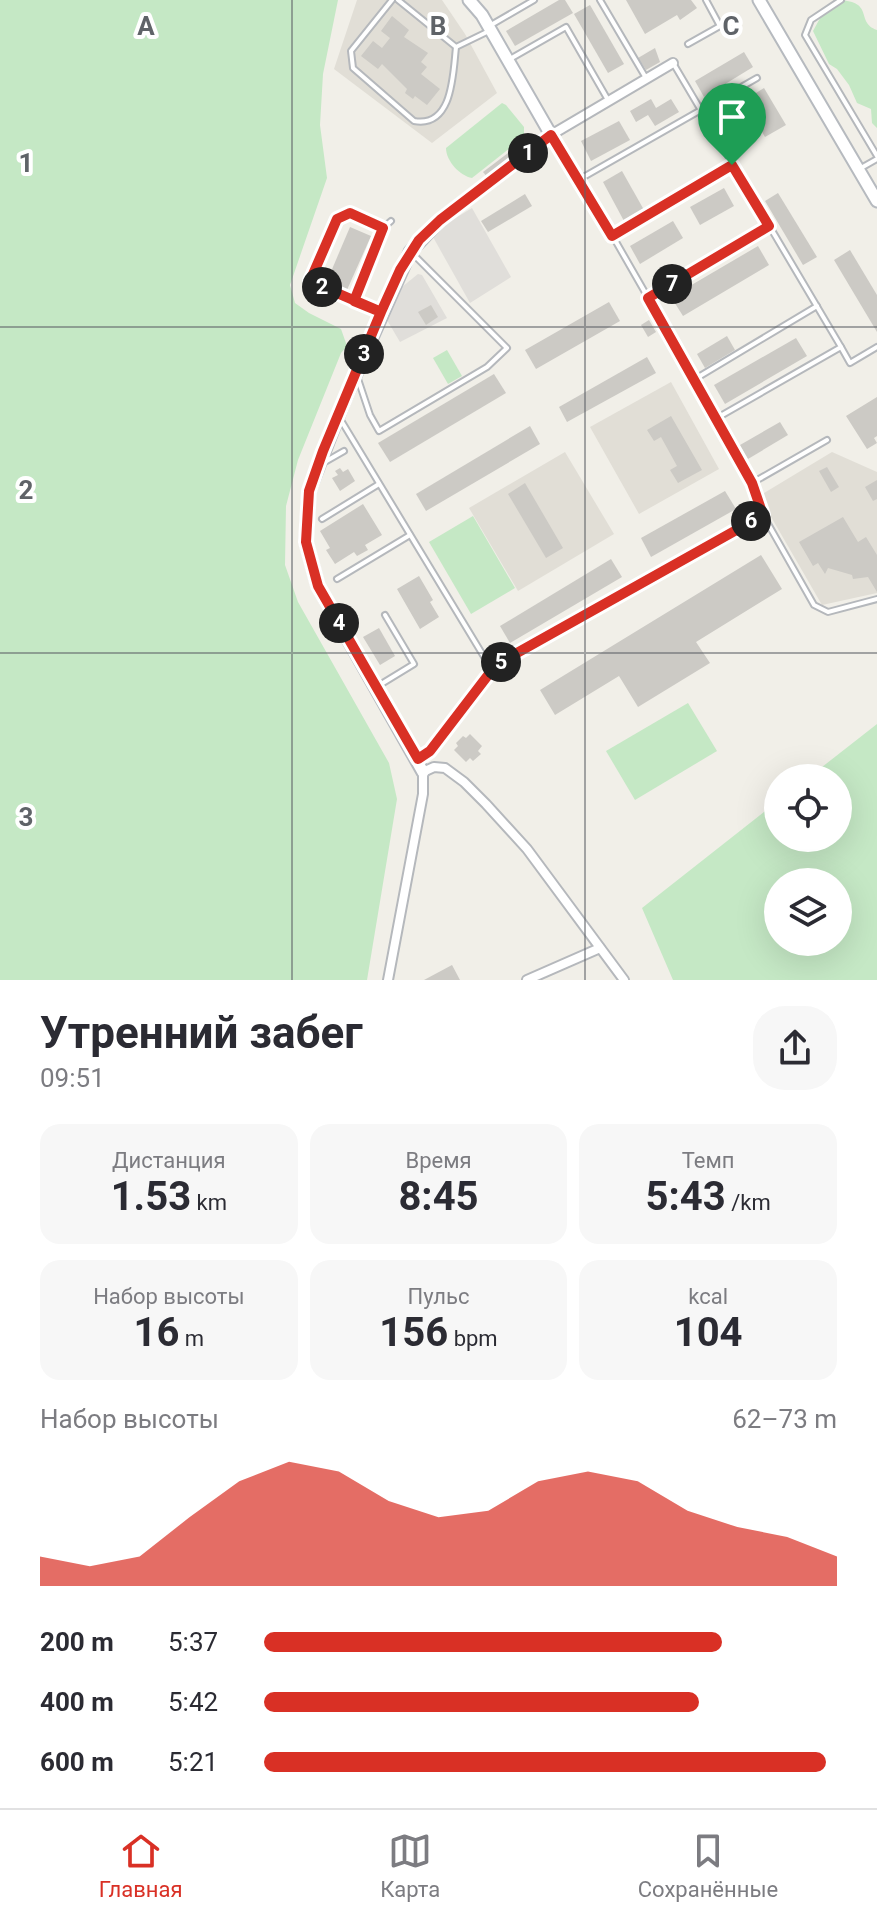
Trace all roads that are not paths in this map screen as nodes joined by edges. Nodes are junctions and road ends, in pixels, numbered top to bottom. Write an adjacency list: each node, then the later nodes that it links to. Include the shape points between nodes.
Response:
1 (395, 0): 10 (lane); 10 (lane, via 351,51 353,68 414,121 433,120 449,99)
2 (469, 0): 8 (street)
3 (534, 0): 8 (lane)
4 (600, 0): 13 (lane)
5 (706, 0): 9 (lane, via 720,26)
6 (759, 0): 20 (street)
7 (841, 0): 18 (lane, via 811,20 805,35)
8 (490, 28): 10 (lane); 11 (street)
9 (688, 44)
10 (456, 47)
11 (508, 60): 15 (lane, via 566,27); 17 (street)
12 (673, 63): 13 (street); 16 (lane)
13 (646, 78): 15 (street)
14 (757, 78): 16 (lane)
15 (608, 100): 17 (street)
16 (699, 110): 19 (lane); 21 (lane)
17 (551, 135): 21 (lane); 27 (street, via 440,220)
18 (877, 158): 20 (lane)
19 (732, 165): 24 (lane); 26 (lane)
20 (859, 169): 22 (street)
21 (580, 179): 26 (lane)
22 (877, 201)
23 (391, 221): 25 (lane)
24 (769, 226): 28 (lane); 30 (lane)
25 (383, 228): 29 (lane); 29 (lane, via 350,213 337,219 310,281)
26 (612, 236): 28 (lane)
27 (410, 252): 31 (street); 34 (lane, via 507,348 487,367 379,431)
28 (648, 298): 35 (lane)
29 (354, 301): 31 (lane)
30 (817, 306): 32 (lane); 35 (lane)
31 (381, 312): 34 (street)
32 (841, 347): 33 (lane, via 850,363); 37 (lane)
33 (877, 347)
34 (356, 372): 36 (street)
35 (695, 379): 37 (lane)
36 (338, 415): 40 (street); 42 (lane)
37 (717, 418): 41 (lane)
38 (827, 440): 41 (lane)
39 (344, 451): 40 (lane)
40 (317, 466): 50 (street, via 309,491 306,542 318,586)
41 (752, 483): 43 (lane)
42 (379, 484): 44 (lane); 45 (lane)
43 (763, 515): 47 (lane, via 814,605 828,612); 49 (lane)
44 (322, 519)
45 (410, 535): 46 (lane); 49 (lane)
46 (337, 579)
47 (877, 599)
48 (385, 615): 50 (lane, via 414,664)
49 (492, 670): 51 (lane, via 430,751)
50 (376, 687): 51 (street)
51 (418, 759): 52 (street)
52 (423, 772): 53 (street, via 445,768 464,782 527,849); 54 (street)
53 (600, 948): 55 (street); 56 (street)
54 (388, 980)
55 (527, 980)
56 (624, 980)

